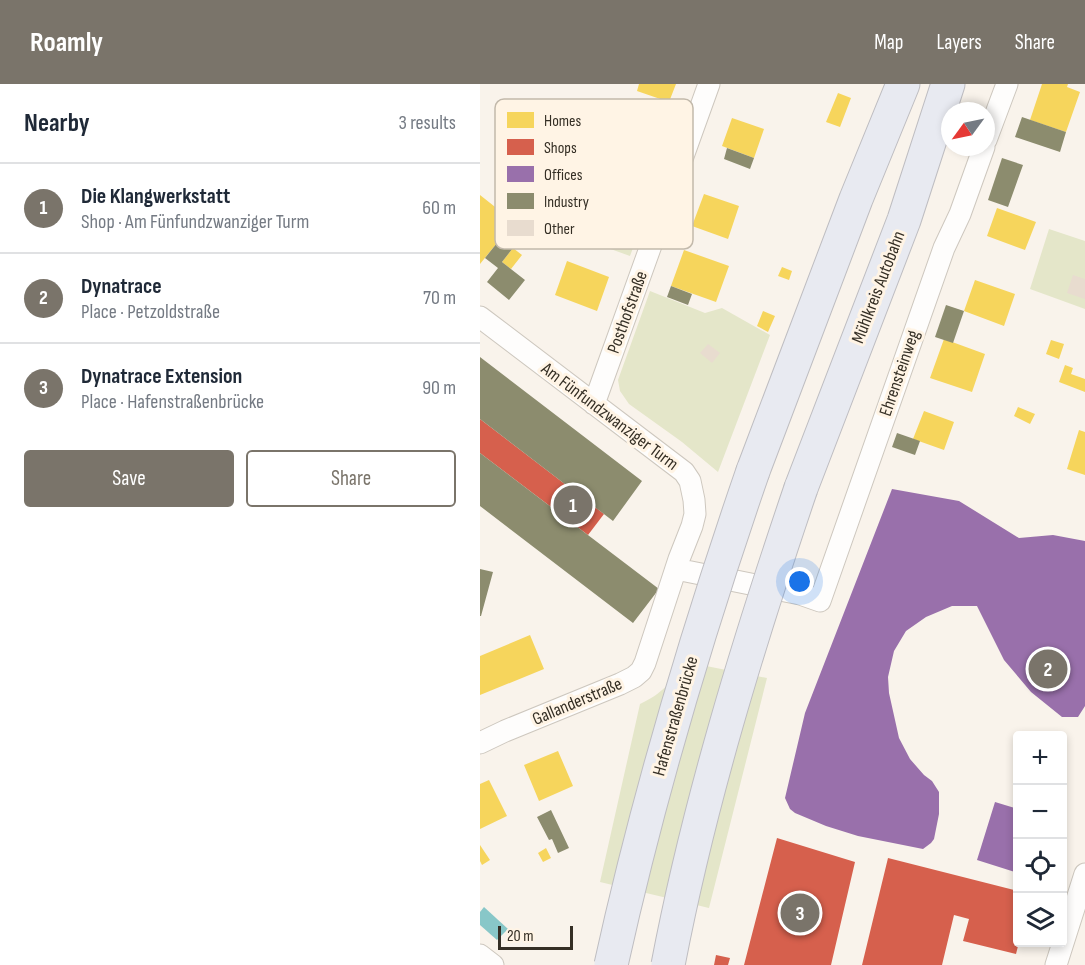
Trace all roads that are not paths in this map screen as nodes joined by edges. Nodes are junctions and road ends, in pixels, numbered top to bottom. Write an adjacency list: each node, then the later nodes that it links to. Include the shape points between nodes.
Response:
1 (709, 84): 6 (street, Posthofstraße)
2 (903, 84): 16 (highway, Hafenstraßenbrücke, bridge, via 856,199 717,575 665,749)
3 (948, 84): 17 (highway, Mühlkreis Autobahn, bridge, via 904,220 801,488 751,642 679,909)
4 (1007, 84): 5 (street)
5 (995, 116)
6 (693, 129)
7 (981, 156): 11 (street, Ehrensteinweg, via 944,248 820,601)
8 (650, 249): 10 (street, Posthofstraße)
9 (480, 317): 10 (street, Am Fünfundzwanziger Turm)
10 (594, 404): 11 (street, Am Fünfundzwanziger Turm, via 675,464 690,481 694,514)
11 (676, 569): 12 (street, Gallanderstraße, via 641,671 620,684)
12 (480, 743)
13 (1085, 874): 18 (street)
14 (480, 955): 15 (street)
15 (493, 965)
16 (611, 965)
17 (668, 965)
18 (1056, 965)

